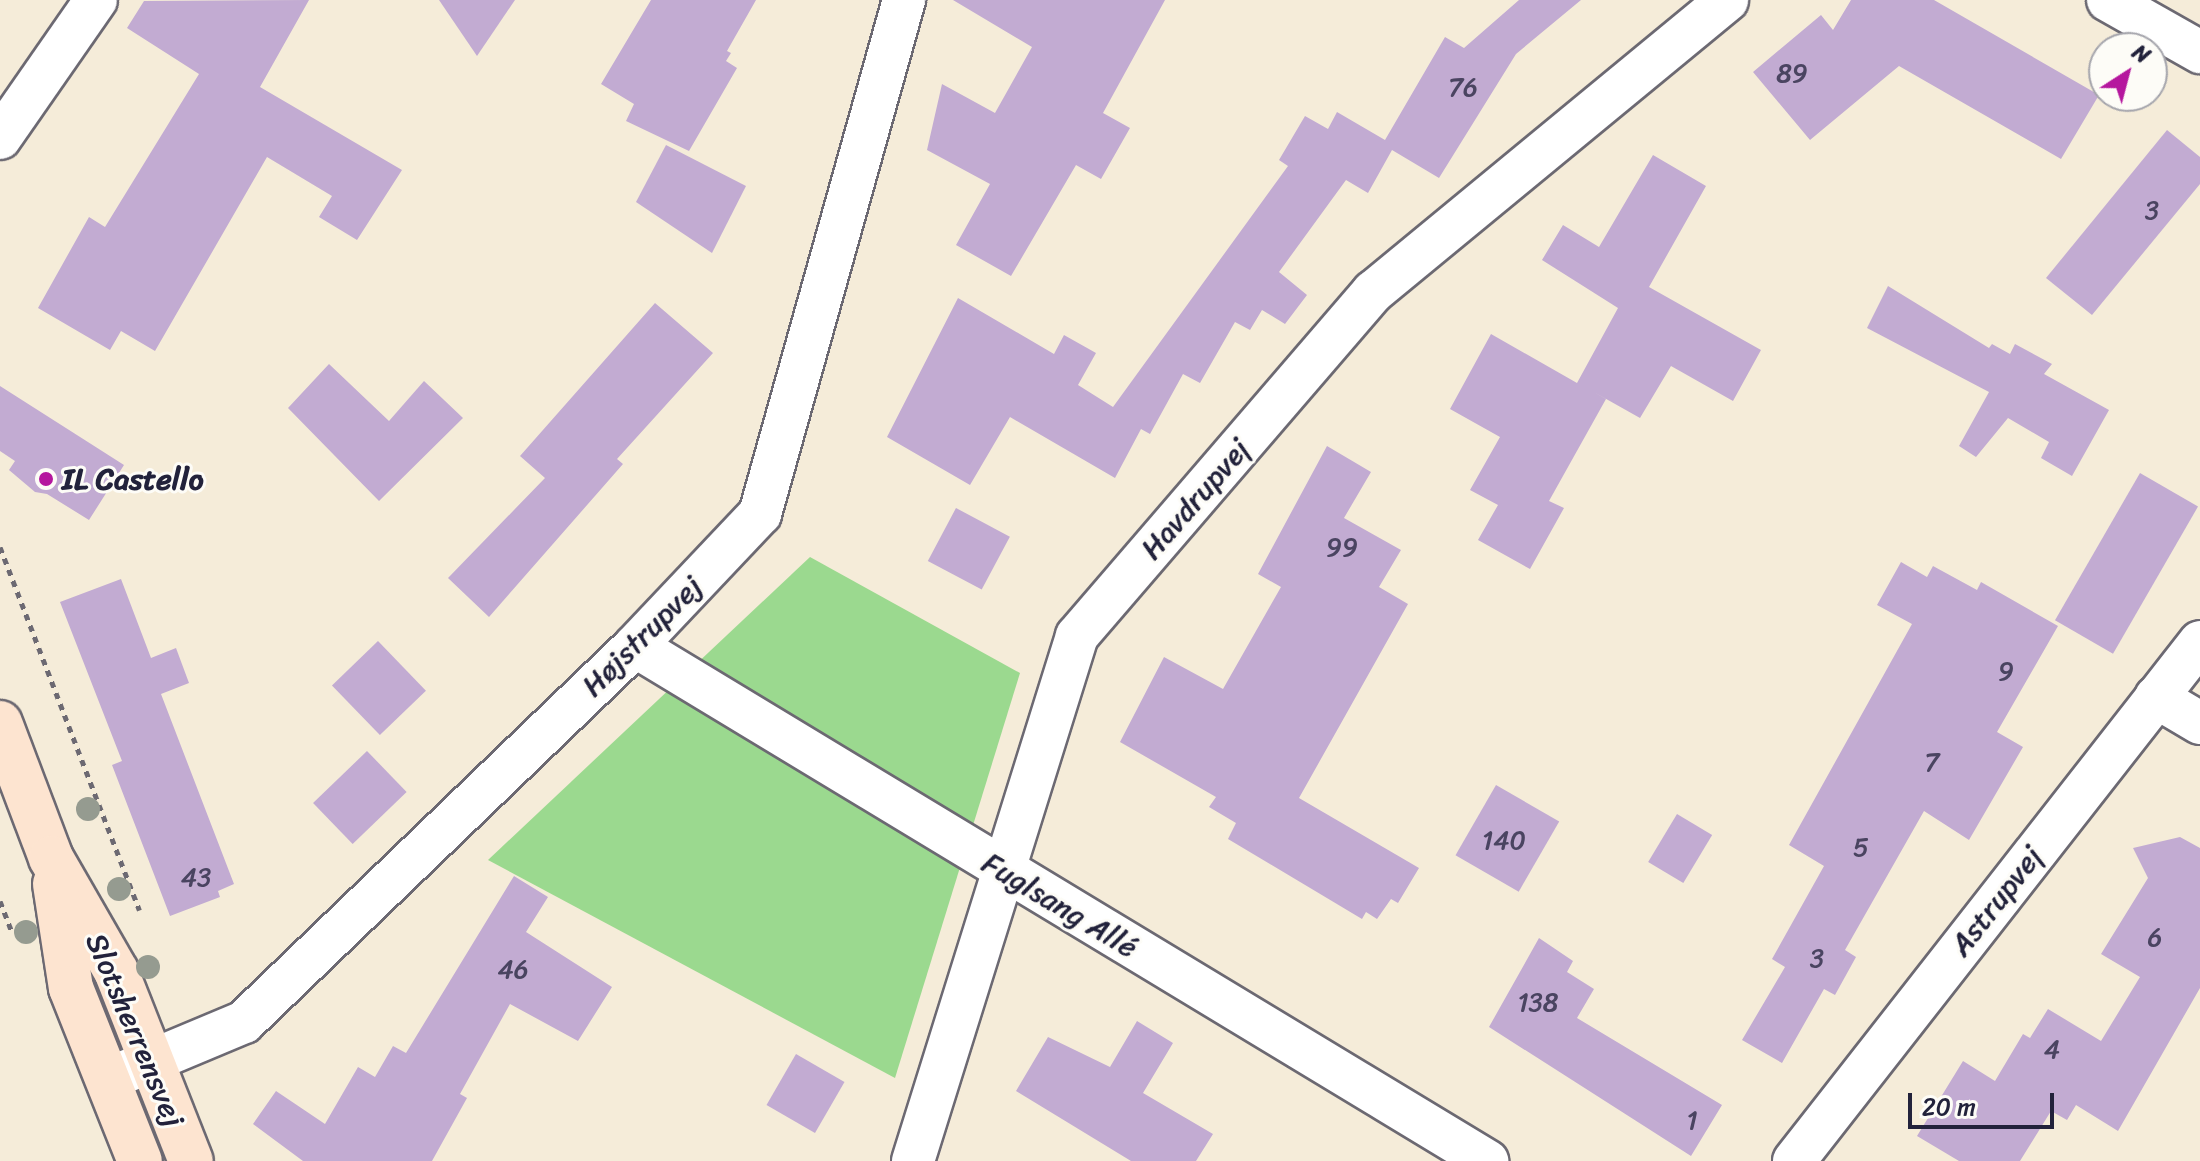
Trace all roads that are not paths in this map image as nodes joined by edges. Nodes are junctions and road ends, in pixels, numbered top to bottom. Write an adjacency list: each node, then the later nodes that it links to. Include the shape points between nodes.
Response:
1 (96, 0): 6 (street)
2 (904, 0): 8 (street, Højstrupvej, via 760,514)
3 (1727, 0): 13 (street, Havdrupvej, via 1373,292 1077,636)
4 (2108, 0): 5 (street)
5 (2200, 52)
6 (0, 138)
7 (2200, 642): 9 (street, Astrupvej)
8 (635, 646): 13 (street, Fuglsang Allé); 14 (street, Højstrupvej, via 244,1022)
9 (2156, 697): 11 (street); 20 (street, Astrupvej)
10 (0, 723): 12 (street, Slotsherrensvej)
11 (2200, 723)
12 (51, 858): 14 (street, Slotsherrensvej, via 116,971); 15 (street, Slotsherrensvej, via 71,988)
13 (1002, 870): 18 (street, Havdrupvej); 19 (street, Fuglsang Allé)
14 (153, 1062): 15 (street, Højstrupvej); 17 (street, Slotsherrensvej)
15 (108, 1079): 16 (street, Slotsherrensvej)
16 (140, 1161)
17 (191, 1161)
18 (913, 1161)
19 (1487, 1161)
20 (1794, 1161)

